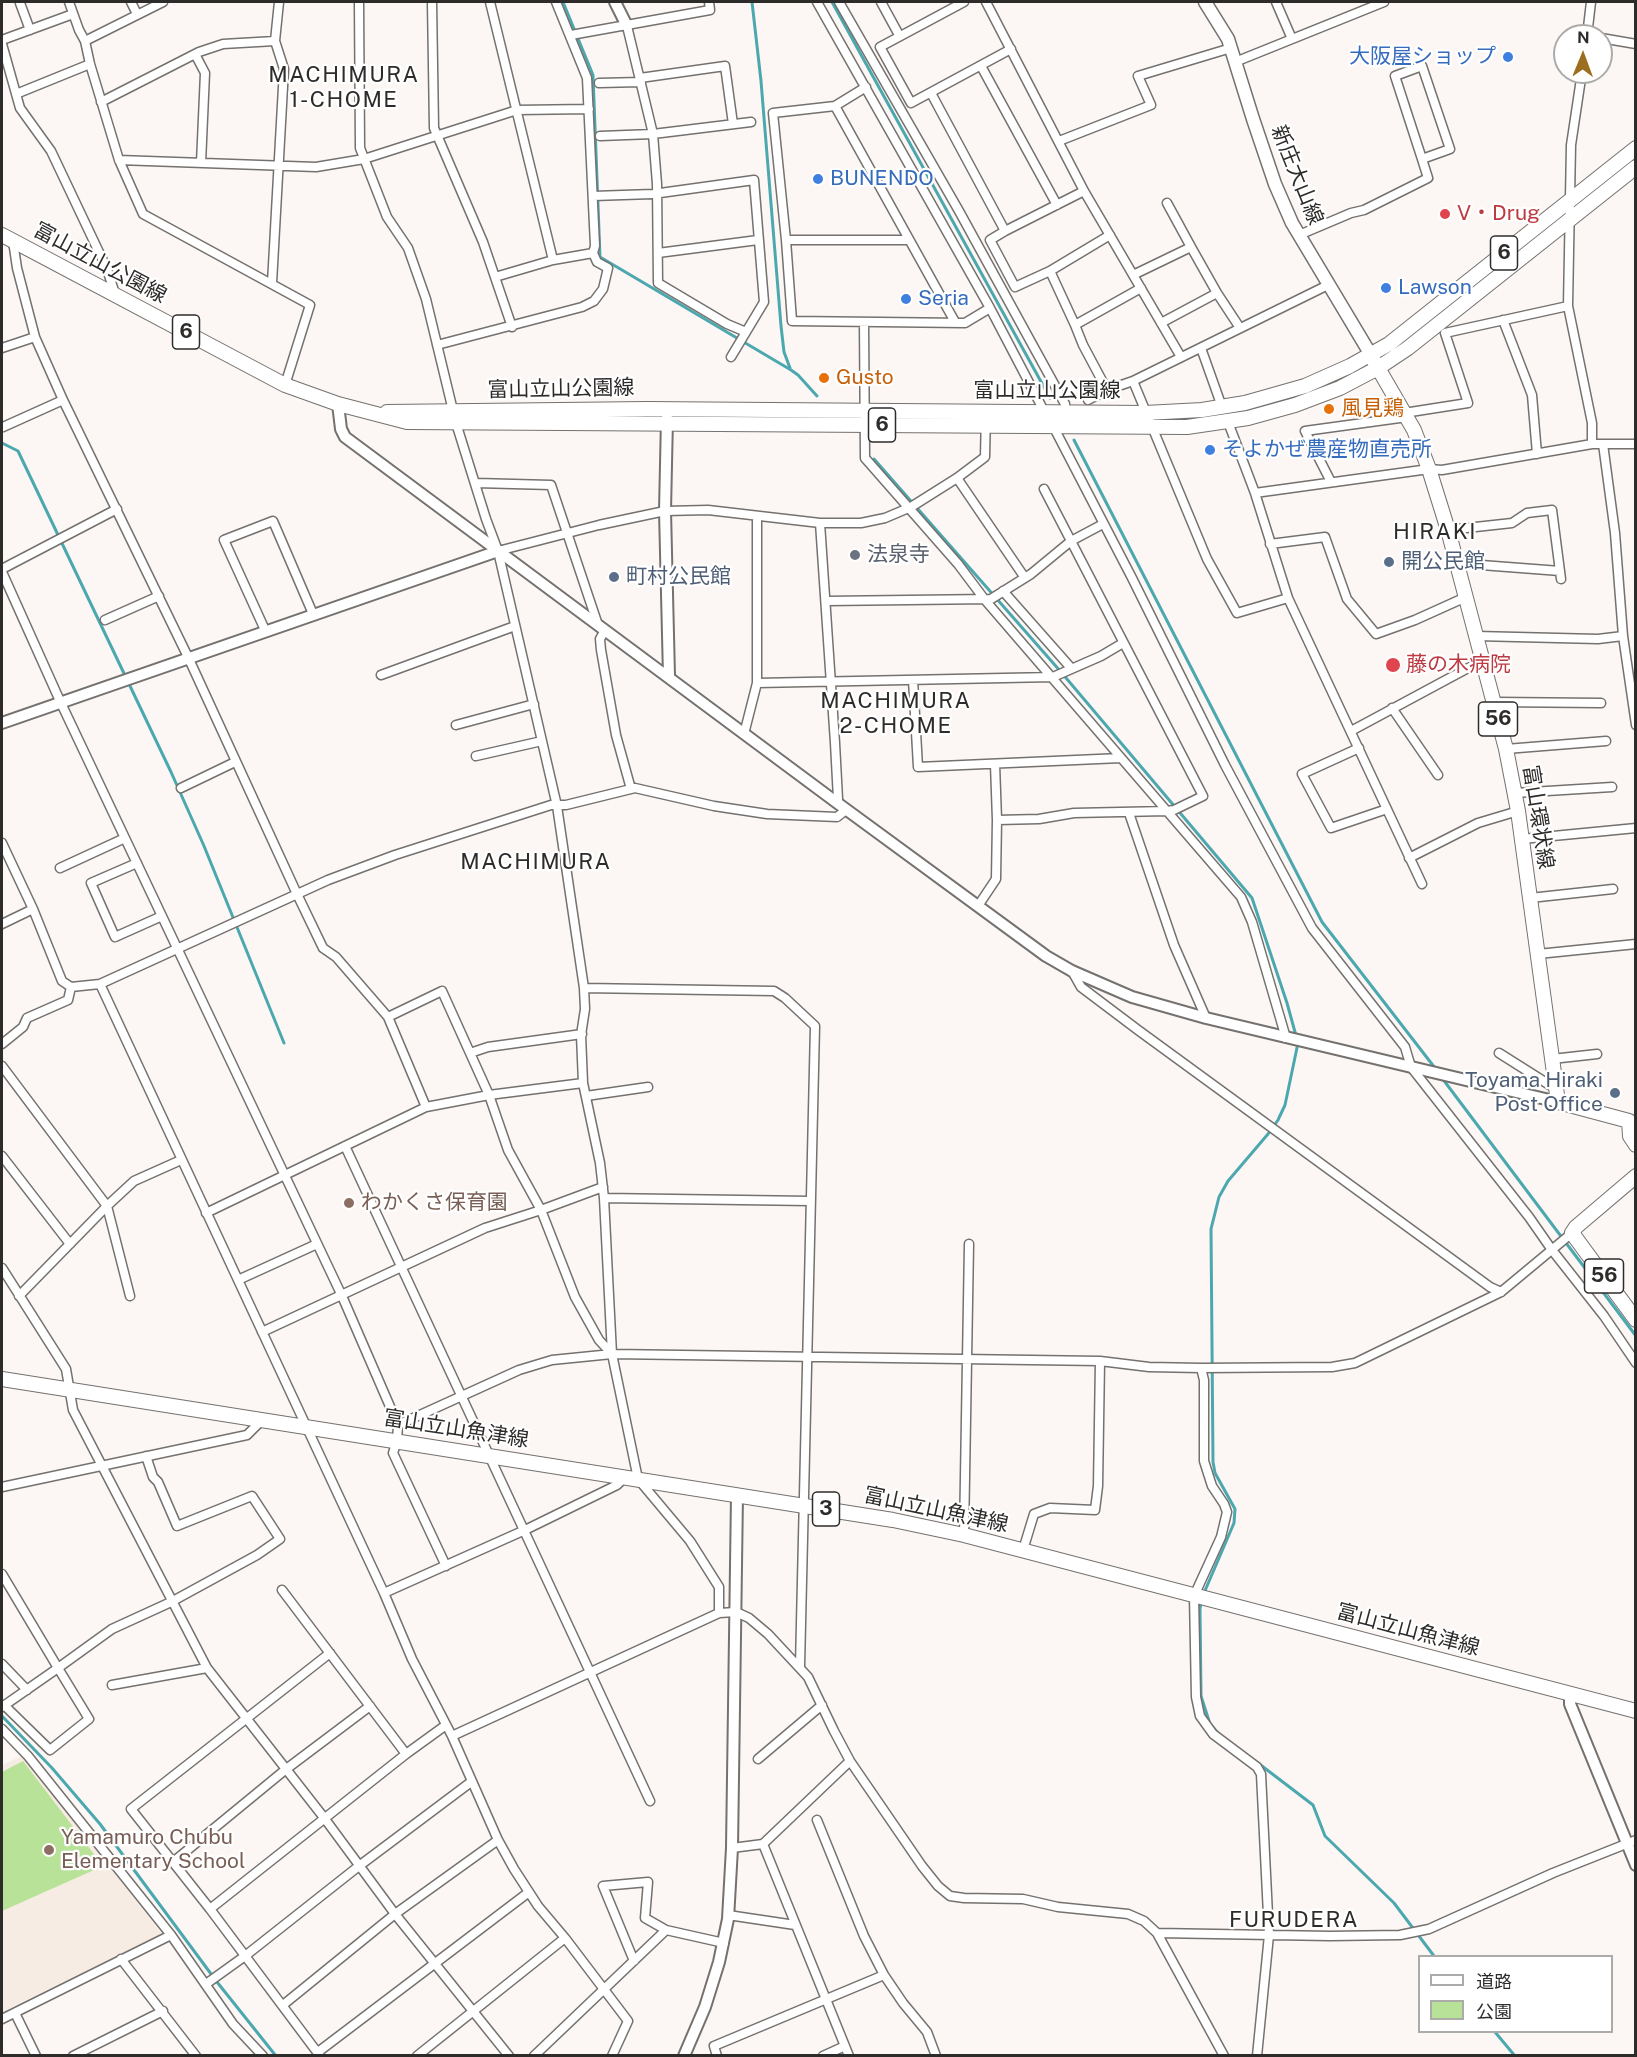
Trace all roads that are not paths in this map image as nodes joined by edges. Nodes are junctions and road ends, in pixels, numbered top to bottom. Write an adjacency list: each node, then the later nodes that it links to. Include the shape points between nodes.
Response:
1 (69, 2): 21 (street)
2 (131, 2): 22 (street)
3 (163, 2): 22 (street)
4 (279, 2): 31 (street)
5 (359, 2): 57 (street, via 360,147)
6 (432, 2): 53 (street)
7 (490, 2): 49 (street)
8 (556, 2): 26 (street)
9 (615, 2): 24 (street)
10 (709, 2): 24 (street, via 710,10)
11 (817, 2): 43 (street)
12 (839, 2): 112 (street)
13 (881, 2): 27 (street)
14 (964, 2): 27 (street)
15 (986, 2): 35 (street)
16 (1205, 2): 34 (main road, 新庄大山線)
17 (1276, 2): 28 (street)
18 (1384, 2): 28 (street)
19 (1591, 2): 23 (street)
20 (20, 3): 25 (street)
21 (73, 14): 25 (street); 30 (street)
22 (137, 14): 30 (street)
23 (1588, 24)
24 (627, 26): 26 (street); 40 (street)
25 (30, 30): 32 (street)
26 (571, 35): 48 (street, via 587,78)
27 (899, 35): 44 (street, via 880,46 911,103)
28 (1292, 39): 37 (street)
29 (1613, 40): 33 (street)
30 (86, 41): 38 (street)
31 (275, 41): 36 (street, via 224,44); 61 (street, via 284,69)
32 (2, 42): 45 (street)
33 (1635, 44)
34 (1231, 48): 37 (main road, 新庄大山線); 55 (street, via 1138,76 1151,105)
35 (1011, 49): 39 (street); 55 (street)
36 (195, 54): 46 (street); 60 (street, via 206,73)
37 (1236, 62): 72 (main road, 新庄大山線, via 1275,183)
38 (90, 64): 45 (street); 46 (street)
39 (981, 66): 44 (street); 68 (street)
40 (640, 80): 41 (street); 51 (street, via 725,66); 52 (street)
41 (599, 83)
42 (1580, 84): 66 (street, via 1571,145)
43 (866, 87): 47 (street); 90 (street)
44 (931, 93): 70 (street)
45 (16, 94): 88 (street, via 20,108 51,150)
46 (101, 102): 59 (street)
47 (835, 106): 75 (street, via 773,113); 76 (street)
48 (589, 109): 49 (street); 65 (street)
49 (517, 110): 53 (street); 80 (street)
50 (751, 122): 51 (street)
51 (733, 124): 52 (street)
52 (653, 134): 54 (street); 64 (street)
53 (436, 136): 57 (street); 83 (street)
54 (600, 136)
55 (1059, 141): 63 (street)
56 (1635, 148): 66 (main road, 富山立山公園線 / 6)
57 (364, 159): 61 (street, via 316,167); 100 (street, via 387,217 408,248)
58 (1422, 159): 58 (street, via 1395,76 1422,66 1450,149); 72 (street, via 1428,178 1364,210)
59 (119, 160): 60 (street); 84 (street, via 142,214)
60 (201, 163): 61 (street)
61 (278, 166): 84 (street)
62 (1635, 167): 69 (main road, 富山立山公園線 / 6)
63 (1084, 191): 68 (street); 71 (street)
64 (657, 192): 65 (street); 74 (street, via 754,180); 79 (street)
65 (593, 196): 78 (street)
66 (1571, 199): 69 (street); 105 (main road, 富山立山公園線 / 6, via 1389,344)
67 (1167, 203): 77 (street)
68 (1057, 205): 70 (street)
69 (1570, 218): 89 (street); 105 (main road, 富山立山公園線 / 6, via 1408,348)
70 (1005, 231): 81 (street, via 990,240 1015,287)
71 (1110, 235): 81 (street); 82 (street)
72 (1299, 235): 85 (main road, 新庄大山線)
73 (7, 238): 88 (main road, 富山立山公園線 / 6); 99 (street)
74 (759, 240): 79 (street); 98 (street, via 764,302)
75 (786, 240): 76 (street); 92 (street, via 792,321)
76 (909, 240): 93 (street)
77 (1191, 247): 82 (street); 87 (street)
78 (593, 253): 80 (street); 96 (street, via 597,262 608,268 603,289 594,301)
79 (658, 253): 98 (street, via 658,283)
80 (553, 260): 83 (street)
81 (1050, 271): 95 (street)
82 (1133, 275): 86 (street)
83 (495, 277): 96 (street)
84 (272, 283): 107 (street, via 310,305)
85 (1328, 285): 97 (street); 105 (main road, 新庄大山線)
86 (1141, 288): 94 (street); 95 (street)
87 (1217, 293): 94 (street); 97 (street)
88 (115, 294): 107 (main road, 富山立山公園線 / 6)
89 (1568, 306): 91 (street); 126 (street)
90 (990, 308): 93 (street, via 965,322); 115 (street)
91 (1503, 320): 117 (street, via 1445,333 1468,403); 129 (street, via 1532,395)
92 (864, 322): 93 (street); 119 (street)
93 (955, 322)
94 (1161, 323): 104 (street)
95 (1075, 325): 108 (street)
96 (512, 327): 100 (street)
97 (1240, 328): 102 (street)
98 (746, 332): 103 (street)
99 (35, 337): 101 (street); 109 (street)
100 (437, 345): 118 (street)
101 (2, 348)
102 (1201, 348): 104 (street); 113 (street)
103 (731, 357)
104 (1181, 357): 106 (street)
105 (1374, 362): 113 (main road, 富山立山公園線 / 6, via 1276,395); 117 (main road, 富山環状線 / 56); 121 (main road, 富山立山公園線 / 6, via 1340,388 1303,403)
106 (1133, 381): 108 (street); 116 (street)
107 (285, 385): 111 (main road, 富山立山公園線 / 6)
108 (1107, 390): 110 (street)
109 (63, 400): 123 (street); 137 (street)
110 (1088, 400)
111 (338, 404): 118 (main road, 富山立山公園線 / 6, via 377,413); 146 (street, via 345,437)
112 (1065, 404)
113 (1222, 407): 116 (main road, 富山立山公園線 / 6)
114 (667, 409): 118 (main road, 富山立山公園線 / 6); 119 (main road, 富山立山公園線 / 6); 122 (street)
115 (1044, 412): 116 (main road, 富山立山公園線 / 6); 120 (main road, 富山立山公園線 / 6); 124 (street)
116 (1145, 413): 125 (street)
117 (1405, 415): 130 (main road, 富山環状線 / 56); 132 (street, via 1305,431)
118 (455, 417): 122 (main road, 富山立山公園線 / 6); 133 (street)
119 (864, 418): 120 (main road, 富山立山公園線 / 6); 122 (main road, 富山立山公園線 / 6); 136 (street, via 865,458)
120 (986, 419): 124 (main road, 富山立山公園線 / 6); 131 (street, via 985,457)
121 (1228, 422): 125 (main road, 富山立山公園線 / 6); 135 (street)
122 (666, 423): 138 (street)
123 (3, 426)
124 (1054, 427): 125 (main road, 富山立山公園線 / 6); 141 (street)
125 (1152, 427): 153 (street, via 1207,559 1237,613)
126 (1593, 444): 127 (street); 129 (street)
127 (1603, 444): 128 (street); 162 (street, via 1616,533)
128 (1635, 444)
129 (1537, 454): 130 (street)
130 (1429, 470): 132 (street); 142 (main road, 富山環状線 / 56)
131 (957, 478): 136 (street); 149 (street)
132 (1331, 482): 135 (street)
133 (476, 483): 143 (street, via 551,485); 146 (street)
134 (1044, 489): 144 (street)
135 (1255, 493): 145 (street)
136 (907, 508): 140 (street, via 861,523); 154 (street)
137 (117, 509): 148 (street); 151 (street)
138 (665, 511): 139 (street, via 708,510); 143 (street); 168 (street)
139 (757, 516): 140 (street); 173 (street)
140 (820, 523): 155 (street)
141 (1103, 524): 144 (street); 238 (street, via 1312,928 1405,1047)
142 (1448, 530): 147 (main road, 富山環状線 / 56); 147 (street, via 1512,523 1527,513 1552,510 1560,575)
143 (568, 533): 146 (street); 159 (street)
144 (1071, 541): 149 (street); 163 (street)
145 (1270, 544): 152 (street, via 1325,537 1347,599 1376,633 1415,621); 153 (street)
146 (498, 551): 156 (street); 158 (street); 159 (street)
147 (1457, 565): 152 (main road, 富山環状線 / 56)
148 (2, 570): 174 (street)
149 (1025, 578): 150 (street)
150 (1003, 591): 154 (street); 166 (street)
151 (159, 596): 157 (street); 164 (street)
152 (1466, 597): 161 (main road, 富山環状線 / 56)
153 (1287, 598): 183 (street)
154 (986, 600): 155 (street); 169 (street)
155 (826, 601): 172 (street)
156 (313, 614): 160 (street); 160 (street, via 273,521 224,540)
157 (105, 620)
158 (516, 626): 167 (street); 177 (street)
159 (602, 628): 168 (street); 196 (street, via 601,650 616,735)
160 (265, 630): 164 (street)
161 (1476, 636): 162 (street); 165 (main road, 富山環状線 / 56)
162 (1623, 636): 171 (street)
163 (1123, 643): 166 (street); 202 (street, via 1203,796)
164 (188, 657): 174 (street); 191 (street)
165 (1483, 660): 175 (main road, 富山環状線 / 56); 178 (street)
166 (1071, 668): 169 (street)
167 (381, 675)
168 (669, 676): 184 (street)
169 (1053, 677): 170 (street); 190 (street)
170 (913, 680): 172 (street); 192 (street, via 918,767)
171 (1633, 681): 179 (street)
172 (831, 682): 173 (street); 198 (street)
173 (757, 683): 184 (street)
174 (60, 701): 180 (street); 207 (street)
175 (1494, 702): 176 (street); 188 (main road, 富山環状線 / 56)
176 (1602, 702)
177 (534, 704): 181 (street); 185 (street)
178 (1392, 708): 183 (street); 193 (street)
179 (1635, 710): 182 (street)
180 (2, 723)
181 (456, 725)
182 (1635, 725)
183 (1351, 731): 187 (street)
184 (744, 734): 198 (street)
185 (542, 741): 189 (street); 199 (street)
186 (1606, 741): 188 (street)
187 (1359, 748): 200 (street); 200 (street, via 1302,774 1330,828)
188 (1506, 749): 197 (main road, 富山環状線 / 56)
189 (476, 756)
190 (1121, 758): 192 (street); 202 (street)
191 (235, 762): 195 (street); 215 (street)
192 (995, 764): 205 (street)
193 (1438, 775)
194 (1612, 787): 197 (street)
195 (181, 788)
196 (631, 789): 199 (street); 201 (street, via 767,814 837,816)
197 (1515, 793): 203 (main road, 富山環状線 / 56)
198 (836, 802): 201 (street)
199 (557, 806): 215 (street, via 395,855); 227 (street)
200 (1387, 809): 210 (street)
201 (846, 810): 217 (street)
202 (1167, 811): 204 (street); 231 (street, via 1241,897)
203 (1518, 811): 208 (main road, 富山環状線 / 56); 210 (street, via 1478,823)
204 (1129, 813): 205 (street); 229 (street, via 1174,945)
205 (997, 820): 217 (street, via 996,879)
206 (1635, 828): 208 (street)
207 (125, 838): 211 (street); 212 (street)
208 (1522, 839): 216 (main road, 富山環状線 / 56)
209 (2, 843): 218 (street)
210 (1410, 858): 213 (street)
211 (137, 863): 219 (street); 219 (street, via 91,883 115,937)
212 (60, 868)
213 (1422, 884)
214 (1613, 889): 216 (street)
215 (297, 894): 222 (street); 228 (street, via 323,948 336,957)
216 (1530, 898): 223 (main road, 富山環状線 / 56)
217 (978, 906): 224 (street)
218 (33, 909): 220 (street); 226 (street, via 62,981)
219 (162, 916): 222 (street)
220 (2, 924)
221 (1635, 944): 223 (street)
222 (178, 949): 225 (street); 250 (street)
223 (1538, 954): 236 (main road, 富山環状線 / 56)
224 (1072, 971): 229 (street, via 1132,997); 267 (street, via 1081,987 1138,1030 1480,1281)
225 (100, 984): 226 (street); 249 (street)
226 (71, 987): 232 (street, via 68,1000 27,1018 23,1027)
227 (584, 988): 230 (street); 254 (street, via 774,991 815,1026)
228 (388, 1017): 233 (street, via 442,991); 244 (street)
229 (1206, 1018): 231 (street)
230 (582, 1034): 233 (street); 239 (street)
231 (1286, 1038): 238 (street)
232 (2, 1044)
233 (470, 1053): 241 (street)
234 (1498, 1053): 242 (street)
235 (1597, 1054): 236 (street)
236 (1552, 1059): 242 (main road, 富山環状線 / 56)
237 (2, 1066): 255 (street)
238 (1411, 1067): 242 (street); 262 (street)
239 (583, 1083): 241 (street); 243 (street)
240 (648, 1088): 243 (street)
241 (489, 1095): 244 (street); 256 (street, via 507,1150)
242 (1557, 1095): 245 (main road)
243 (586, 1096): 252 (street)
244 (426, 1107): 247 (street)
245 (1632, 1122): 246 (main road, via 1630,1136)
246 (1635, 1145)
247 (345, 1146): 250 (street); 263 (street)
248 (2, 1156): 259 (street)
249 (181, 1160): 255 (street, via 134,1182); 257 (street)
250 (284, 1175): 257 (street); 260 (street)
251 (1635, 1176): 258 (main road, 56)
252 (603, 1187): 253 (street); 256 (street)
253 (604, 1198): 254 (street); 273 (street)
254 (810, 1201): 274 (street)
255 (107, 1206): 259 (street); 269 (street)
256 (541, 1210): 263 (street, via 485,1228); 273 (street, via 575,1297 599,1340)
257 (206, 1213): 266 (street)
258 (1570, 1234): 262 (street); 271 (main road, 56)
259 (70, 1244): 268 (street)
260 (317, 1244): 266 (street); 270 (street)
261 (969, 1244): 275 (street)
262 (1554, 1248): 267 (street); 277 (street)
263 (402, 1267): 270 (street); 281 (street)
264 (2, 1268): 265 (street)
265 (5, 1278): 268 (street)
266 (238, 1280): 272 (street)
267 (1501, 1292): 278 (street, via 1355,1363 1332,1367)
268 (20, 1296): 280 (street, via 66,1369)
269 (130, 1296)
270 (342, 1296): 272 (street); 283 (street)
271 (1635, 1320)
272 (262, 1332): 284 (street)
273 (612, 1354): 274 (street); 281 (street, via 552,1360 519,1370); 289 (street)
274 (806, 1355): 275 (street); 292 (street)
275 (966, 1358): 276 (street); 294 (street)
276 (1100, 1361): 278 (street); 295 (street, via 1095,1510 1050,1508 1034,1514)
277 (1635, 1363)
278 (1201, 1368): 300 (street, via 1204,1461 1227,1512 1221,1537)
279 (2, 1379): 280 (main road, 富山立山魚津線 / 3)
280 (68, 1389): 282 (main road, 富山立山魚津線 / 3); 288 (street, via 73,1410)
281 (464, 1397): 283 (street); 286 (street)
282 (262, 1420): 284 (main road, 富山立山魚津線 / 3); 287 (street, via 247,1435)
283 (398, 1425): 285 (street)
284 (307, 1427): 285 (main road, 富山立山魚津線 / 3); 299 (street)
285 (397, 1441): 286 (main road, 富山立山魚津線 / 3); 296 (street, via 393,1453)
286 (489, 1455): 289 (main road, 富山立山魚津線 / 3); 293 (street)
287 (146, 1456): 288 (street); 301 (street, via 177,1526 252,1496 280,1539)
288 (101, 1465): 290 (street); 301 (street)
289 (631, 1478): 291 (main road, 富山立山魚津線 / 3); 293 (street); 303 (street, via 690,1541 719,1587)
290 (2, 1487)
291 (737, 1495): 292 (main road, 富山立山魚津線 / 3); 302 (street)
292 (805, 1505): 294 (main road, 富山立山魚津線 / 3); 306 (street)
293 (525, 1530): 296 (street); 309 (street)
294 (964, 1535): 295 (main road, 富山立山魚津線 / 3)
295 (1023, 1551): 300 (main road, 富山立山魚津線 / 3)
296 (446, 1566): 299 (street)
297 (2, 1574): 307 (street)
298 (282, 1590): 304 (street)
299 (384, 1593): 318 (street)
300 (1194, 1596): 312 (main road, 富山立山魚津線 / 3); 344 (street, via 1196,1697 1200,1716 1213,1734 1261,1774)
301 (171, 1602): 307 (street, via 112,1629); 308 (street)
302 (736, 1612): 303 (street); 306 (street, via 768,1634); 332 (street)
303 (719, 1613): 309 (street)
304 (330, 1653): 315 (street); 317 (street)
305 (2, 1664): 311 (street)
306 (800, 1666): 313 (street)
307 (58, 1668): 311 (street); 314 (street, via 89,1719 50,1750)
308 (207, 1668): 310 (street); 317 (street)
309 (590, 1671): 320 (street); 326 (street)
310 (112, 1684)
311 (27, 1690): 314 (street)
312 (1570, 1694): 316 (main road, 富山立山魚津線 / 3); 330 (street, via 1570,1704)
313 (822, 1705): 322 (street); 323 (street)
314 (2, 1706)
315 (370, 1706): 321 (street); 324 (street)
316 (1635, 1711)
317 (247, 1719): 324 (street); 333 (street, via 131,1809)
318 (446, 1725): 320 (street); 321 (street)
319 (2, 1729): 343 (street)
320 (452, 1736): 325 (street)
321 (406, 1754): 327 (street)
322 (758, 1759)
323 (850, 1761): 331 (street); 342 (street, via 922,1866 950,1896 1023,1899 1128,1914)
324 (285, 1770): 327 (street); 333 (street)
325 (471, 1782): 329 (street); 335 (street)
326 (651, 1801)
327 (325, 1819): 335 (street); 337 (street)
328 (817, 1821): 351 (street)
329 (498, 1840): 336 (street); 338 (street)
330 (1631, 1841): 334 (street); 344 (street, via 1429,1929 1400,1935)
331 (763, 1844): 332 (street); 340 (street)
332 (732, 1848): 339 (street)
333 (173, 1862): 337 (street)
334 (1635, 1865)
335 (359, 1866): 338 (street); 347 (street)
336 (529, 1892): 345 (street); 350 (street)
337 (210, 1909): 347 (street)
338 (395, 1914): 350 (street); 355 (street)
339 (728, 1915): 340 (street); 346 (street)
340 (795, 1925): 354 (street)
341 (666, 1930): 346 (street); 349 (street); 349 (street, via 645,1918 648,1882 603,1886)
342 (1157, 1933): 344 (street); 375 (street)
343 (171, 1935): 348 (street); 352 (street)
344 (1269, 1935): 376 (street)
345 (565, 1938): 353 (street); 357 (street)
346 (724, 1943): 370 (street, via 705,2007)
347 (245, 1956): 352 (street); 355 (street)
348 (121, 1959): 356 (street); 358 (street)
349 (633, 1961): 353 (street)
350 (434, 1963): 357 (street); 361 (street)
351 (884, 1975): 354 (street); 374 (street, via 927,2032)
352 (207, 1983): 365 (street, via 233,2024)
353 (604, 1990): 368 (street); 369 (street, via 628,2021)
354 (826, 2000): 360 (street); 371 (street, via 714,2046)
355 (283, 2005): 361 (street)
356 (163, 2011): 363 (street); 364 (street)
357 (473, 2011): 366 (street); 367 (street)
358 (15, 2013): 359 (street); 362 (street)
359 (2, 2019)
360 (845, 2046): 372 (street); 373 (street)
361 (319, 2054)
362 (36, 2055)
363 (73, 2055)
364 (196, 2055)
365 (263, 2055)
366 (417, 2055)
367 (509, 2055)
368 (534, 2055)
369 (612, 2055)
370 (684, 2055)
371 (717, 2055)
372 (823, 2055)
373 (849, 2055)
374 (936, 2055)
375 (1224, 2055)
376 (1257, 2055)

